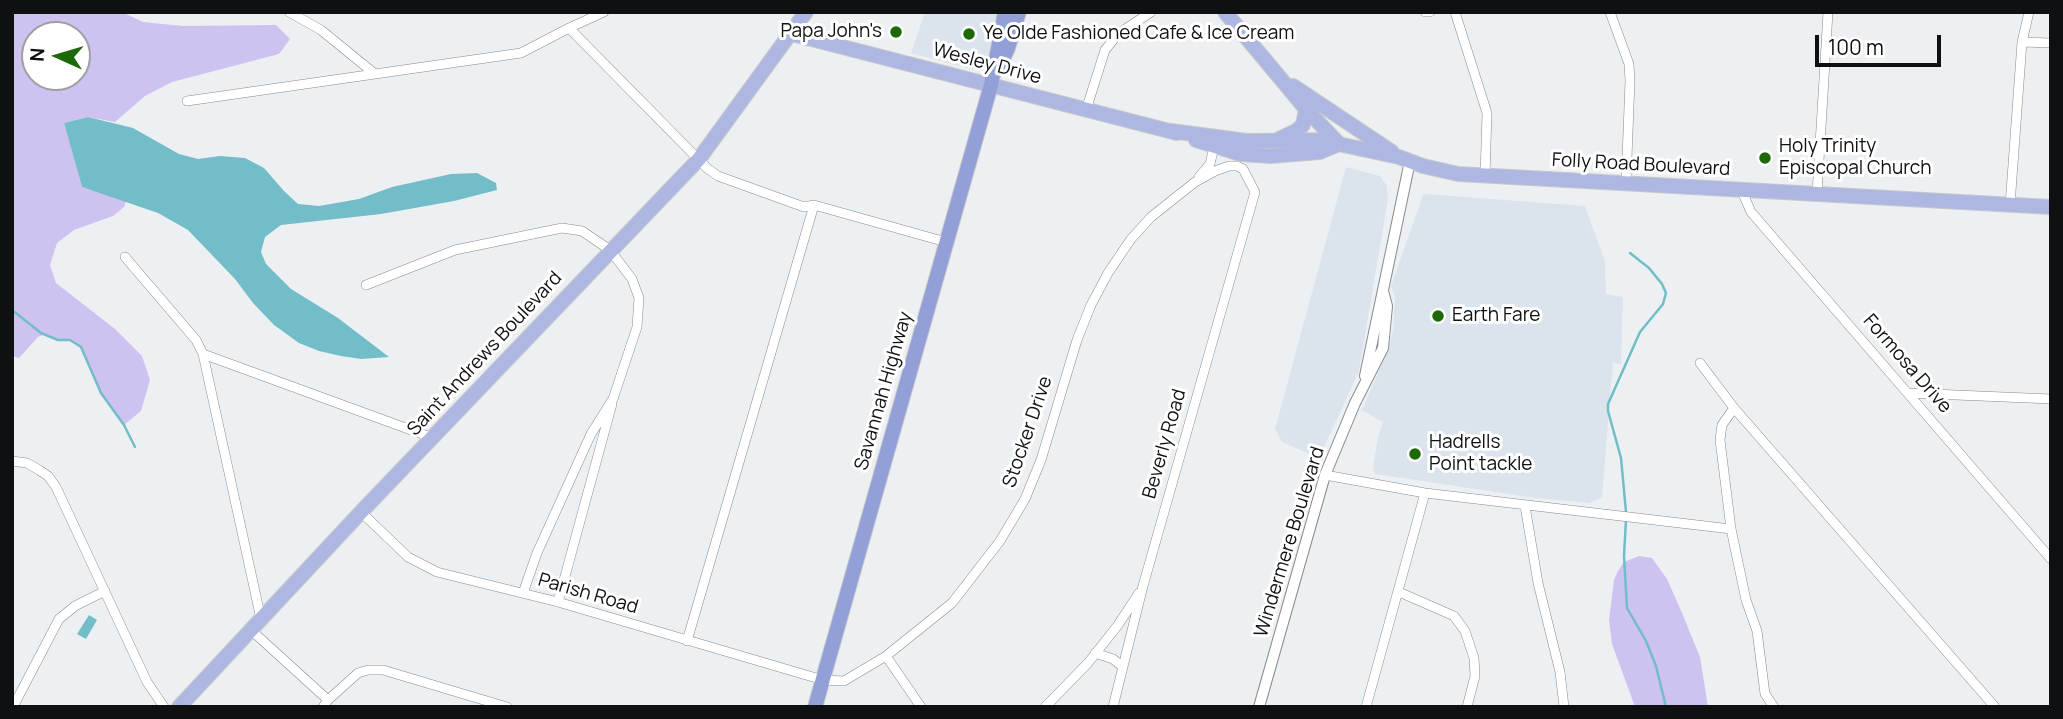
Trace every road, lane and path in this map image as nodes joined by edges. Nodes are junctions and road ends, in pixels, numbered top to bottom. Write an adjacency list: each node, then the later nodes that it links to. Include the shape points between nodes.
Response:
1 (289, 12): 17 (street, via 321,30)
2 (604, 12): 12 (street)
3 (1005, 12): 18 (highway, Savannah Highway)
4 (1019, 12): 18 (highway, Savannah Highway)
5 (1151, 12): 20 (street, via 1118,34 1105,50)
6 (1226, 12): 16 (main road, Folly Road Boulevard)
7 (1455, 12): 28 (street, via 1487,113)
8 (1610, 12): 30 (street, via 1629,64)
9 (1828, 12): 33 (street)
10 (2029, 12): 14 (street)
11 (805, 13): 13 (main road, Saint Andrews Boulevard)
12 (569, 27): 17 (street, via 521,53); 26 (street)
13 (792, 34): 18 (main road, Wesley Drive); 26 (main road, Saint Andrews Boulevard)
14 (2022, 42): 15 (street); 35 (street)
15 (2051, 43)
16 (1276, 73): 21 (main road, Folly Road Boulevard); 27 (main road, Folly Road Boulevard)
17 (375, 74): 19 (street)
18 (991, 85): 20 (main road, Wesley Drive); 37 (highway, Savannah Highway)
19 (187, 101)
20 (1087, 110): 22 (main road, Wesley Drive)
21 (1306, 110): 23 (main road, via 1303,125); 24 (main road, Folly Road Boulevard)
22 (1171, 131): 23 (main road, Wesley Drive); 25 (main road, Wesley Drive)
23 (1270, 143): 24 (main road, Wesley Drive, via 1320,140)
24 (1339, 144): 25 (main road, Wesley Drive, via 1320,152 1270,156); 27 (main road, Folly Road Boulevard)
25 (1211, 145): 29 (street, Stocker Drive, via 1210,164)
26 (699, 159): 34 (street, via 718,176 804,207); 38 (main road, Saint Andrews Boulevard)
27 (1404, 159): 28 (main road, Folly Road Boulevard, via 1458,174); 41 (street, Windermere Boulevard)
28 (1485, 176): 30 (main road, Folly Road Boulevard)
29 (1195, 182): 32 (street, Stocker Drive, via 1215,170 1237,166); 66 (street, Stocker Drive, via 1130,239 1091,304 1041,460 1000,541 952,603)
30 (1626, 183): 31 (main road, Folly Road Boulevard)
31 (1741, 189): 33 (main road, Folly Road Boulevard); 45 (street, Formosa Drive, via 1751,212)
32 (1255, 192): 57 (street, Beverly Road)
33 (1817, 194): 35 (main road, Folly Road Boulevard)
34 (814, 205): 37 (street); 64 (street)
35 (2010, 205): 36 (main road, Folly Road Boulevard)
36 (2051, 207)
37 (946, 242): 68 (highway, Savannah Highway)
38 (610, 250): 40 (street, via 582,231 562,228 455,250); 46 (street, via 632,279 639,298 636,327); 49 (main road, Saint Andrews Boulevard)
39 (125, 257): 42 (street)
40 (366, 285)
41 (1383, 291): 44 (street, Windermere Boulevard); 44 (street, Windermere Boulevard, via 1387,306 1383,348)
42 (203, 354): 49 (street); 62 (street)
43 (1700, 363): 48 (street)
44 (1362, 389): 51 (street, Windermere Boulevard)
45 (1909, 393): 47 (street); 56 (street, Formosa Drive)
46 (614, 399): 60 (street, via 591,434); 61 (street)
47 (2051, 399)
48 (1734, 408): 55 (street, via 1722,425 1720,440); 84 (street)
49 (433, 438): 54 (main road, Saint Andrews Boulevard)
50 (12, 461): 58 (street, via 27,463 48,476)
51 (1325, 475): 52 (street); 79 (street, Windermere Boulevard)
52 (1425, 493): 53 (street); 59 (street)
53 (1525, 506): 55 (street); 82 (street)
54 (361, 512): 60 (street, Parish Road, via 421,565); 62 (main road, Saint Andrews Boulevard)
55 (1731, 529): 83 (street, via 1757,631 1765,694)
56 (2051, 559)
57 (1143, 586): 65 (street); 67 (street, Beverly Road)
58 (105, 591): 71 (street, via 60,619); 72 (street)
59 (1399, 592): 80 (street); 81 (street, via 1454,616 1465,631 1475,676)
60 (523, 593): 61 (street, Parish Road)
61 (558, 602): 64 (street, Parish Road)
62 (261, 619): 63 (main road, Saint Andrews Boulevard)
63 (251, 631): 69 (street); 73 (main road, Saint Andrews Boulevard)
64 (687, 641): 68 (street, Parish Road)
65 (1096, 653): 67 (street); 77 (street)
66 (886, 656): 68 (street, Stocker Drive, via 844,681); 76 (street)
67 (1123, 667): 78 (street, Beverly Road)
68 (823, 680): 75 (highway, Savannah Highway)
69 (325, 703): 70 (street, via 358,673 368,670 383,670)
70 (481, 703): 74 (street)
71 (13, 707)
72 (164, 707)
73 (180, 707)
74 (507, 707)
75 (815, 707)
76 (921, 707)
77 (1045, 707)
78 (1113, 707)
79 (1259, 707)
80 (1366, 707)
81 (1467, 707)
82 (1564, 707)
83 (1774, 707)
84 (1995, 707)

